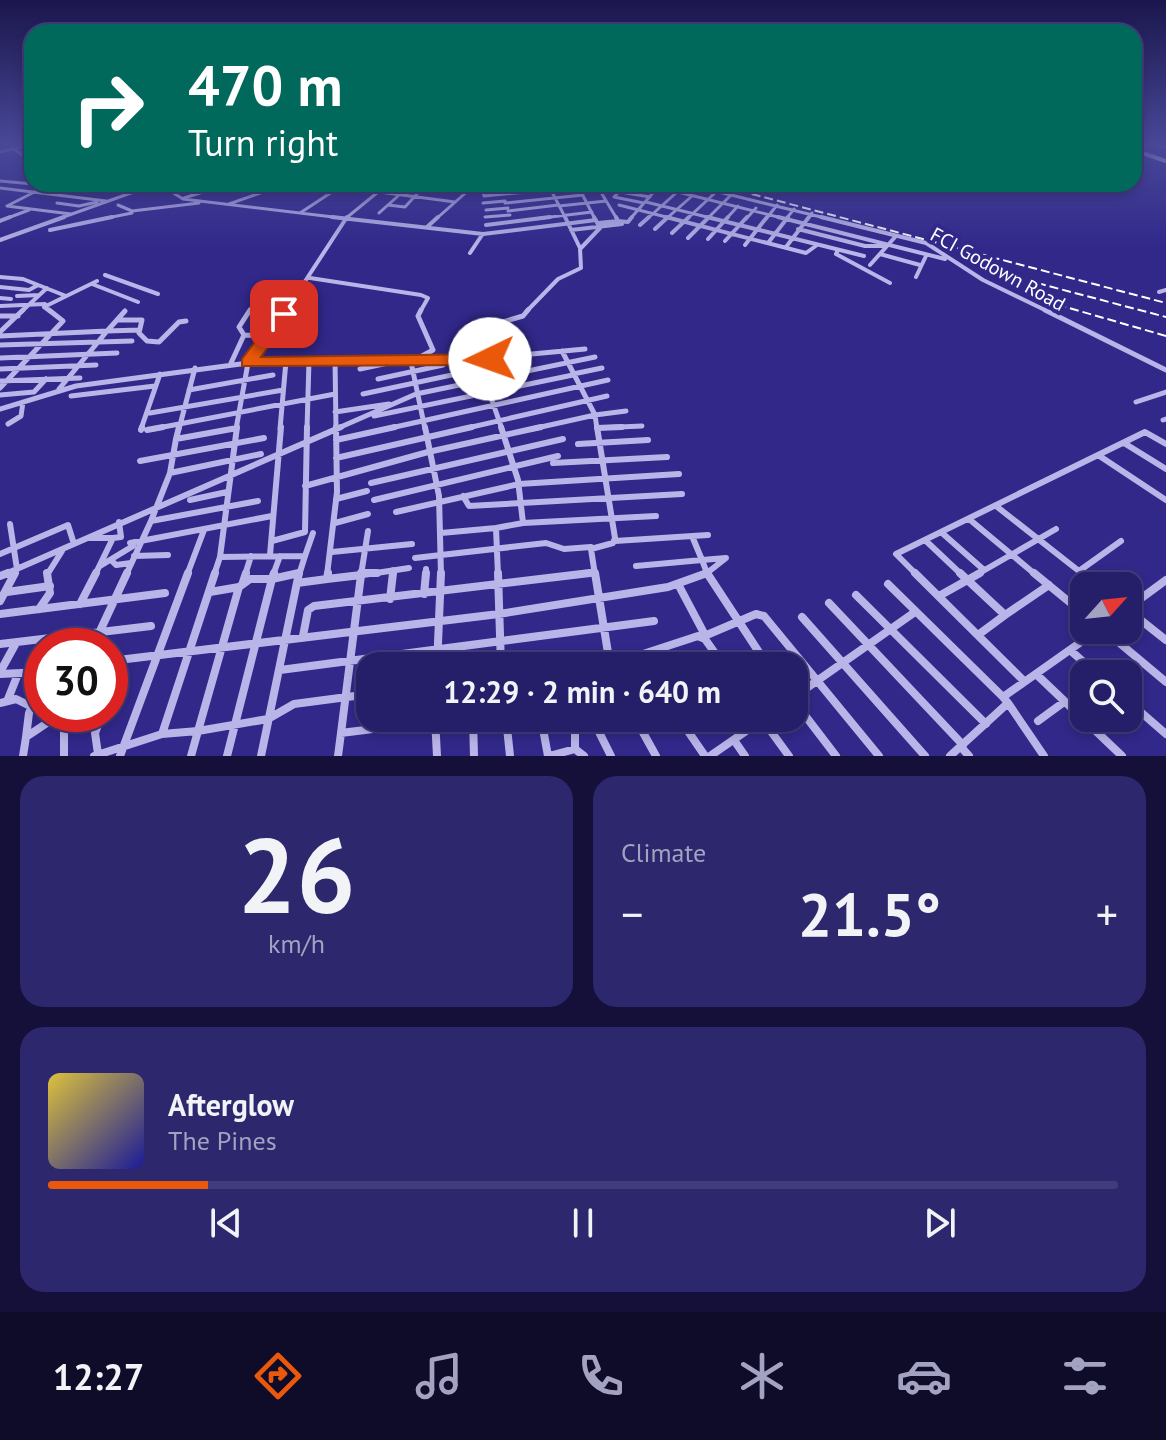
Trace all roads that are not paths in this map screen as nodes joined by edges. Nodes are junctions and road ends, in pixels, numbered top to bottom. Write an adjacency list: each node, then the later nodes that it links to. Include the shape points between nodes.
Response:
1 (0, 181): 2 (street)
2 (24, 183)
3 (0, 188): 4 (street)
4 (24, 191)
5 (34, 192): 40 (street); 59 (street, via 7,206)
6 (135, 192): 41 (street)
7 (171, 192): 38 (street)
8 (204, 192): 38 (street)
9 (262, 192): 52 (street)
10 (319, 192): 27 (street)
11 (370, 192): 28 (street)
12 (419, 192): 34 (street)
13 (470, 192): 42 (street)
14 (483, 192): 30 (street)
15 (524, 192): 29 (street)
16 (553, 192): 35 (street)
17 (584, 192): 35 (street); 50 (street)
18 (601, 192): 43 (street)
19 (619, 192): 46 (street, via 615,198)
20 (654, 192): 46 (street)
21 (660, 192): 36 (street)
22 (677, 192): 36 (street)
23 (682, 192): 32 (street)
24 (697, 192): 32 (street)
25 (717, 192): 39 (street)
26 (723, 192): 31 (street, FCI Godown Road)
27 (330, 193): 67 (street)
28 (378, 193): 33 (street); 34 (street); 82 (street)
29 (516, 193): 30 (street)
30 (501, 194): 69 (street)
31 (732, 194): 37 (street, FCI Godown Road); 47 (street)
32 (693, 195): 39 (street); 63 (street)
33 (399, 196): 34 (street); 53 (street)
34 (414, 197): 42 (street); 53 (street, via 405,207)
35 (554, 197): 56 (street); 69 (street)
36 (670, 198): 57 (street)
37 (747, 198): 44 (street, FCI Godown Road); 58 (street)
38 (183, 199): 45 (street)
39 (708, 199): 47 (street); 71 (street)
40 (102, 201): 41 (street); 48 (street)
41 (109, 201): 74 (street)
42 (456, 201): 95 (street)
43 (606, 201): 50 (street); 87 (street)
44 (763, 201): 55 (street, FCI Godown Road); 64 (street)
45 (208, 202): 52 (street); 65 (street)
46 (645, 202): 57 (street); 62 (street)
47 (723, 202): 58 (street); 80 (street)
48 (57, 203)
49 (483, 203): 69 (street)
50 (588, 203): 56 (street); 66 (street)
51 (118, 205): 65 (street)
52 (224, 205): 67 (street)
53 (388, 205): 68 (street)
54 (619, 205): 62 (street)
55 (777, 205): 60 (street, FCI Godown Road); 72 (street)
56 (559, 206): 69 (street); 75 (street)
57 (662, 206): 63 (street); 70 (street)
58 (738, 206): 64 (street); 86 (street)
59 (32, 208): 74 (street); 84 (street)
60 (794, 209): 73 (street, FCI Godown Road); 83 (street)
61 (486, 210): 69 (street)
62 (639, 210): 70 (street); 77 (street)
63 (677, 210): 71 (street); 79 (street)
64 (754, 210): 72 (street); 94 (street)
65 (136, 211): 101 (street)
66 (592, 212): 75 (street); 90 (street)
67 (300, 213): 82 (street)
68 (379, 213)
69 (508, 213): 75 (street); 78 (street); 91 (street); 96 (street)
70 (654, 213): 79 (street); 92 (street)
71 (692, 213): 80 (street); 85 (street)
72 (770, 213): 83 (street); 98 (street)
73 (809, 213): 81 (street, FCI Godown Road); 88 (street); 104 (street, FCI Godown Road)
74 (72, 214): 115 (street)
75 (563, 214): 89 (street)
76 (623, 214): 77 (street)
77 (633, 216): 87 (street)
78 (485, 217)
79 (669, 217): 85 (street); 97 (street)
80 (708, 217): 86 (street); 93 (street)
81 (825, 217): 100 (street); 104 (street, FCI Godown Road)
82 (346, 218): 95 (street); 136 (street)
83 (787, 218): 88 (street); 108 (street)
84 (0, 221)
85 (684, 221): 93 (street); 105 (street)
86 (724, 221): 94 (street); 103 (street)
87 (620, 222): 90 (street)
88 (804, 222): 99 (street); 100 (street)
89 (567, 223): 90 (street); 96 (street); 102 (street)
90 (598, 223): 102 (street); 123 (street)
91 (486, 225)
92 (640, 225)
93 (700, 225): 103 (street); 111 (street)
94 (740, 225): 98 (street); 107 (street)
95 (427, 227): 106 (street)
96 (513, 229): 106 (street)
97 (655, 229)
98 (757, 229): 108 (street); 112 (street)
99 (798, 229): 109 (street); 113 (street)
100 (830, 229): 117 (street); 121 (street)
101 (50, 230)
102 (571, 230): 123 (street)
103 (717, 230): 107 (street); 114 (street)
104 (877, 230): 110 (street, FCI Godown Road); 159 (street, FCI Godown Road, via 926,243)
105 (672, 233)
106 (483, 234): 125 (street)
107 (732, 234): 112 (street); 116 (street)
108 (775, 234): 113 (street); 118 (street)
109 (817, 234): 117 (street); 119 (street)
110 (896, 236): 121 (street); 129 (street, FCI Godown Road, via 925,244)
111 (688, 238)
112 (750, 238): 118 (street); 120 (street)
113 (792, 238): 119 (street); 122 (street)
114 (708, 239)
115 (0, 240)
116 (725, 241)
117 (841, 241): 121 (street)
118 (768, 243): 122 (street)
119 (815, 244): 122 (street, via 809,253); 124 (street)
120 (745, 245)
121 (887, 246): 126 (street); 128 (street)
122 (786, 247)
123 (580, 248): 180 (street, via 580,270 558,279 523,316 489,326 488,342)
124 (838, 250): 127 (street); 138 (street, via 843,260)
125 (470, 253)
126 (880, 254): 130 (street); 131 (street)
127 (864, 256)
128 (926, 256): 129 (street); 131 (street)
129 (945, 259): 159 (street, FCI Godown Road)
130 (870, 265)
131 (920, 265): 134 (street)
132 (105, 275): 141 (street)
133 (0, 277): 135 (street)
134 (916, 277)
135 (14, 278): 139 (street); 142 (street)
136 (310, 278): 145 (street); 186 (street, via 427,295 418,316 433,350)
137 (97, 281): 140 (street)
138 (890, 283)
139 (39, 284): 142 (street, via 29,290); 143 (street)
140 (91, 284): 144 (street); 149 (street)
141 (129, 284): 144 (street); 146 (street)
142 (0, 287)
143 (47, 288): 147 (street); 149 (street)
144 (114, 292): 152 (street)
145 (300, 292): 166 (street, via 284,294 285,288 276,286 261,292 239,327); 167 (street)
146 (158, 294)
147 (39, 295): 148 (street); 154 (street)
148 (17, 296)
149 (66, 296): 165 (street, via 44,307 64,319)
150 (0, 298): 151 (street)
151 (11, 299)
152 (138, 302)
153 (45, 304): 154 (street)
154 (30, 305): 155 (street); 158 (street)
155 (0, 306)
156 (125, 311): 160 (street)
157 (0, 316): 158 (street)
158 (18, 316): 162 (street)
159 (1057, 319): 200 (street, FCI Godown Road)
160 (117, 320): 163 (street, via 142,320); 164 (street)
161 (186, 321): 163 (street, via 161,342 147,341)
162 (2, 330): 165 (street)
163 (139, 330): 164 (street)
164 (107, 331): 165 (street); 169 (street)
165 (53, 333): 171 (street)
166 (244, 335): 167 (street); 189 (street)
167 (268, 336): 187 (street)
168 (132, 341): 169 (street)
169 (98, 342): 171 (street); 175 (street)
170 (0, 345): 171 (street)
171 (42, 345): 177 (street)
172 (585, 349): 174 (street)
173 (117, 353): 175 (street)
174 (562, 353): 176 (street); 180 (street); 188 (street)
175 (88, 354): 177 (street); 190 (street)
176 (555, 355)
177 (30, 356): 179 (street); 196 (street)
178 (595, 357): 188 (street)
179 (0, 358)
180 (477, 358): 186 (street); 198 (street)
181 (335, 360): 183 (street); 184 (street); 220 (street)
182 (286, 361): 183 (street); 187 (street); 218 (street)
183 (309, 361): 228 (street)
184 (396, 361): 186 (street); 197 (street)
185 (517, 361): 198 (street)
186 (411, 362): 199 (street)
187 (248, 363): 189 (street); 211 (street)
188 (567, 363): 203 (street); 208 (street)
189 (231, 364): 193 (street)
190 (78, 365): 191 (street); 196 (street); 206 (street)
191 (96, 365)
192 (447, 365): 199 (street)
193 (195, 368): 201 (street); 217 (street)
194 (602, 368): 203 (street)
195 (0, 369): 196 (street)
196 (19, 369): 210 (street)
197 (360, 369)
198 (480, 369): 208 (street); 212 (street)
199 (413, 371): 207 (street); 212 (street)
200 (1166, 372)
201 (160, 374): 214 (street); 216 (street)
202 (273, 375): 211 (street)
203 (573, 375): 213 (street); 223 (street)
204 (80, 378): 206 (street)
205 (46, 379): 206 (street); 210 (street); 224 (street, via 34,392)
206 (66, 379): 216 (street)
207 (378, 379)
208 (483, 380): 222 (street); 223 (street)
209 (608, 380): 213 (street)
210 (4, 381): 215 (street)
211 (245, 381): 217 (street); 226 (street)
212 (415, 384): 221 (street); 222 (street)
213 (580, 385): 229 (street); 234 (street)
214 (155, 386): 225 (street); 246 (street, via 144,430)
215 (0, 388)
216 (58, 390): 230 (street)
217 (189, 390): 235 (street)
218 (283, 390): 226 (street); 233 (street)
219 (1164, 390): 231 (street)
220 (335, 394): 228 (street); 240 (street)
221 (363, 394)
222 (416, 394): 232 (street); 236 (street)
223 (488, 394): 234 (street); 236 (street)
224 (0, 395)
225 (71, 396)
226 (242, 396): 235 (street); 238 (street)
227 (607, 396): 229 (street)
228 (308, 399): 233 (street); 259 (street)
229 (588, 400): 242 (street); 245 (street)
230 (23, 402): 237 (street); 247 (street, via 21,416)
231 (1136, 402)
232 (392, 403): 240 (street); 243 (street)
233 (281, 404): 238 (street); 267 (street)
234 (493, 405): 244 (street); 245 (street)
235 (185, 406): 241 (street); 246 (street)
236 (420, 408): 243 (street); 244 (street)
237 (0, 409)
238 (242, 411): 246 (street); 249 (street)
239 (626, 411): 242 (street)
240 (335, 412): 251 (street)
241 (150, 413)
242 (595, 415): 250 (street); 252 (street)
243 (373, 416): 251 (street)
244 (423, 421): 253 (street); 257 (street)
245 (499, 421): 252 (street); 253 (street)
246 (181, 422): 255 (street)
247 (8, 424)
248 (642, 426): 250 (street)
249 (237, 428): 255 (street); 262 (street)
250 (597, 428): 260 (street)
251 (335, 430): 257 (street); 259 (street)
252 (503, 436): 265 (street); 266 (street)
253 (426, 437): 266 (street); 273 (street)
254 (264, 438): 262 (street)
255 (176, 439): 269 (street)
256 (563, 439): 265 (street)
257 (336, 440): 273 (street)
258 (648, 440): 260 (street)
259 (307, 443): 267 (street); 289 (street)
260 (600, 443): 263 (street); 275 (street)
261 (1123, 443): 264 (street, via 1145,432); 270 (street); 280 (street)
262 (234, 444): 269 (street); 274 (street)
263 (578, 444)
264 (1166, 444)
265 (509, 450): 278 (street); 279 (street)
266 (428, 452): 279 (street); 285 (street)
267 (278, 453): 283 (street); 307 (street)
268 (261, 454): 274 (street)
269 (173, 455): 276 (street); 281 (street)
270 (1098, 455): 298 (street); 303 (street)
271 (558, 456): 278 (street)
272 (667, 457): 275 (street)
273 (336, 458): 285 (street)
274 (231, 460): 281 (street); 283 (street)
275 (604, 460): 277 (street); 284 (street)
276 (140, 461)
277 (553, 463)
278 (514, 465): 287 (street); 288 (street)
279 (433, 468): 286 (street); 287 (street)
280 (1166, 469)
281 (170, 473): 302 (street)
282 (679, 474): 284 (street)
283 (228, 476): 291 (street); 302 (street)
284 (606, 478): 288 (street); 294 (street)
285 (335, 479): 289 (street); 295 (street)
286 (371, 483)
287 (437, 484): 297 (street); 300 (street)
288 (519, 484): 293 (street); 301 (street)
289 (305, 486): 331 (street, via 305,532)
290 (367, 491): 295 (street)
291 (227, 492): 296 (street); 304 (street)
292 (682, 494): 294 (street)
293 (463, 496): 300 (street); 301 (street, via 467,506)
294 (608, 498): 301 (street); 309 (street)
295 (336, 499): 313 (street)
296 (190, 500)
297 (374, 500)
298 (1166, 500)
299 (258, 501): 304 (street)
300 (440, 501): 305 (street); 323 (street)
301 (522, 502): 314 (street)
302 (158, 505): 311 (street); 312 (street)
303 (996, 506): 310 (street); 328 (street)
304 (226, 508): 311 (street); 316 (street)
305 (396, 512)
306 (368, 514): 313 (street)
307 (272, 516): 316 (street); 331 (street)
308 (656, 516): 309 (street)
309 (611, 518): 314 (street); 332 (street)
310 (969, 519): 321 (street); 344 (street)
311 (151, 521): 329 (street)
312 (119, 522): 326 (street); 327 (street)
313 (335, 523): 342 (street)
314 (523, 523): 317 (street)
315 (10, 524): 337 (street)
316 (224, 526): 319 (street); 351 (street)
317 (496, 528): 323 (street); 340 (street)
318 (1056, 529): 328 (street)
319 (204, 530): 329 (street); 434 (street)
320 (368, 531): 339 (street)
321 (941, 532): 330 (street); 361 (street)
322 (313, 533): 350 (street)
323 (441, 533): 346 (street)
324 (708, 535): 325 (street)
325 (692, 536): 332 (street); 354 (street)
326 (117, 537): 327 (street); 341 (street); 356 (street)
327 (87, 538): 334 (street)
328 (1039, 539): 344 (street); 362 (street)
329 (142, 540): 341 (street)
330 (925, 540): 370 (street); 385 (street, via 896,554)
331 (272, 541): 348 (street)
332 (615, 541): 336 (street)
333 (1121, 541): 362 (street)
334 (74, 544): 337 (street, via 68,525); 338 (street)
335 (412, 544): 339 (street)
336 (591, 547): 340 (street, via 564,549 546,543); 363 (street)
337 (14, 548): 343 (street); 358 (street)
338 (64, 548): 358 (street); 378 (street, via 47,571)
339 (365, 548): 342 (street); 366 (street)
340 (496, 548): 346 (street); 373 (street)
341 (133, 551): 345 (street); 353 (street); 353 (street, via 116,565); 390 (street)
342 (332, 552): 369 (street)
343 (0, 554)
344 (1011, 554): 361 (street); 377 (street)
345 (168, 555)
346 (442, 555): 352 (street); 381 (street)
347 (251, 556): 348 (street); 351 (street); 376 (street)
348 (270, 556): 349 (street)
349 (280, 556): 350 (street); 368 (street)
350 (305, 556): 364 (street)
351 (220, 557): 380 (street)
352 (415, 558)
353 (111, 560): 356 (street)
354 (700, 560): 355 (street); 365 (street); 365 (street, via 726,558)
355 (636, 566)
356 (98, 567): 394 (street)
357 (409, 568): 360 (street)
358 (17, 569): 367 (street); 379 (street)
359 (426, 569): 383 (street)
360 (393, 570): 366 (street); 388 (street)
361 (984, 570): 370 (street)
362 (1079, 571)
363 (595, 572): 373 (street); 386 (street)
364 (299, 573): 368 (street); 372 (street)
365 (707, 573): 374 (street); 404 (street)
366 (361, 575): 369 (street); 391 (street)
367 (0, 576)
368 (272, 579): 376 (street); 419 (street)
369 (327, 579): 372 (street)
370 (967, 580): 385 (street); 399 (street)
371 (1166, 580): 387 (street)
372 (297, 583): 414 (street)
373 (498, 583): 381 (street); 398 (street)
374 (678, 584): 386 (street); 413 (street)
375 (888, 584): 396 (street)
376 (241, 585): 380 (street); 423 (street)
377 (1049, 585): 392 (street); 399 (street)
378 (50, 586): 379 (street); 395 (street)
379 (6, 592): 389 (street)
380 (210, 592): 426 (street)
381 (440, 592): 383 (street); 401 (street)
382 (165, 593): 390 (street)
383 (424, 594): 388 (street)
384 (856, 595): 410 (street)
385 (939, 596): 411 (street)
386 (602, 598): 398 (street); 408 (street)
387 (1142, 598)
388 (390, 599): 391 (street)
389 (0, 601)
390 (111, 602): 394 (street); 406 (street)
391 (357, 602): 409 (street); 412 (street, via 311,608)
392 (1070, 602)
393 (829, 603): 424 (street)
394 (79, 605): 395 (street)
395 (39, 610): 397 (street)
396 (915, 612): 410 (street); 450 (street)
397 (0, 614)
398 (499, 614): 401 (street); 417 (street)
399 (1005, 615): 411 (street)
400 (802, 617): 438 (street)
401 (439, 619): 409 (street); 425 (street)
402 (1142, 620): 415 (street)
403 (654, 621): 408 (street)
404 (737, 623): 413 (street); 433 (street); 444 (street, via 764,616)
405 (151, 626): 407 (street)
406 (100, 628)
407 (128, 628)
408 (605, 628): 417 (street); 430 (street)
409 (353, 631): 412 (street); 437 (street)
410 (890, 631): 424 (street); 459 (street)
411 (978, 635): 445 (street)
412 (303, 636): 414 (street)
413 (703, 636): 431 (street); 432 (street)
414 (287, 638): 419 (street); 439 (street)
415 (1166, 640)
416 (24, 641): 418 (street)
417 (500, 641): 425 (street); 429 (street)
418 (16, 642): 420 (street); 440 (street)
419 (254, 642): 423 (street); 458 (street)
420 (0, 644)
421 (1079, 644): 427 (street)
422 (1118, 644): 446 (street)
423 (224, 646): 426 (street); 460 (street)
424 (868, 646): 438 (street); 482 (street)
425 (438, 649): 428 (street); 437 (street)
426 (192, 650): 434 (street); 477 (street)
427 (1070, 650): 436 (street); 443 (street)
428 (438, 652)
429 (500, 652)
430 (609, 652)
431 (650, 652)
432 (714, 652)
433 (758, 652)
434 (156, 655): 435 (street); 481 (street)
435 (128, 659)
436 (1081, 660)
437 (347, 663): 439 (street); 449 (street)
438 (843, 663): 444 (street); 504 (street)
439 (280, 670): 456 (street)
440 (0, 673): 441 (street)
441 (18, 674): 442 (street); 451 (street)
442 (24, 674)
443 (1036, 674): 445 (street); 452 (street)
444 (817, 681): 447 (street); 503 (street)
445 (1024, 681): 450 (street)
446 (1166, 682)
447 (808, 688)
448 (356, 696): 449 (street)
449 (344, 698): 456 (street, via 294,704); 476 (street)
450 (1006, 700): 459 (street); 507 (street)
451 (4, 701): 453 (street)
452 (1064, 702): 457 (street); 508 (street)
453 (24, 704)
454 (1142, 713): 478 (street)
455 (808, 718): 502 (street)
456 (268, 719): 458 (street); 490 (street)
457 (1038, 721)
458 (235, 723): 460 (street); 489 (street)
459 (986, 724): 482 (street)
460 (198, 731): 477 (street); 488 (street)
461 (356, 731): 476 (street)
462 (27, 732): 479 (street)
463 (31, 732): 479 (street)
464 (64, 732): 486 (street)
465 (95, 732): 484 (street)
466 (436, 732): 492 (street)
467 (473, 732): 493 (street)
468 (507, 732): 494 (street)
469 (544, 732): 495 (street)
470 (575, 732): 483 (street)
471 (599, 732): 497 (street)
472 (643, 732): 498 (street)
473 (690, 732): 499 (street)
474 (745, 732): 480 (street)
475 (773, 732): 501 (street)
476 (341, 733): 491 (street)
477 (162, 734): 481 (street)
478 (1166, 734)
479 (26, 737): 485 (street)
480 (734, 740): 499 (street); 500 (street)
481 (123, 746): 484 (street); 487 (street)
482 (962, 746): 505 (street); 506 (street)
483 (575, 749): 495 (street); 496 (street)
484 (96, 755)
485 (23, 756)
486 (64, 756)
487 (120, 756)
488 (191, 756)
489 (227, 756)
490 (261, 756)
491 (338, 756)
492 (437, 756)
493 (474, 756)
494 (510, 756)
495 (548, 756)
496 (584, 756)
497 (611, 756)
498 (656, 756)
499 (708, 756)
500 (745, 756)
501 (789, 756)
502 (836, 756)
503 (879, 756)
504 (925, 756)
505 (950, 756)
506 (969, 756)
507 (1044, 756)
508 (1121, 756)

